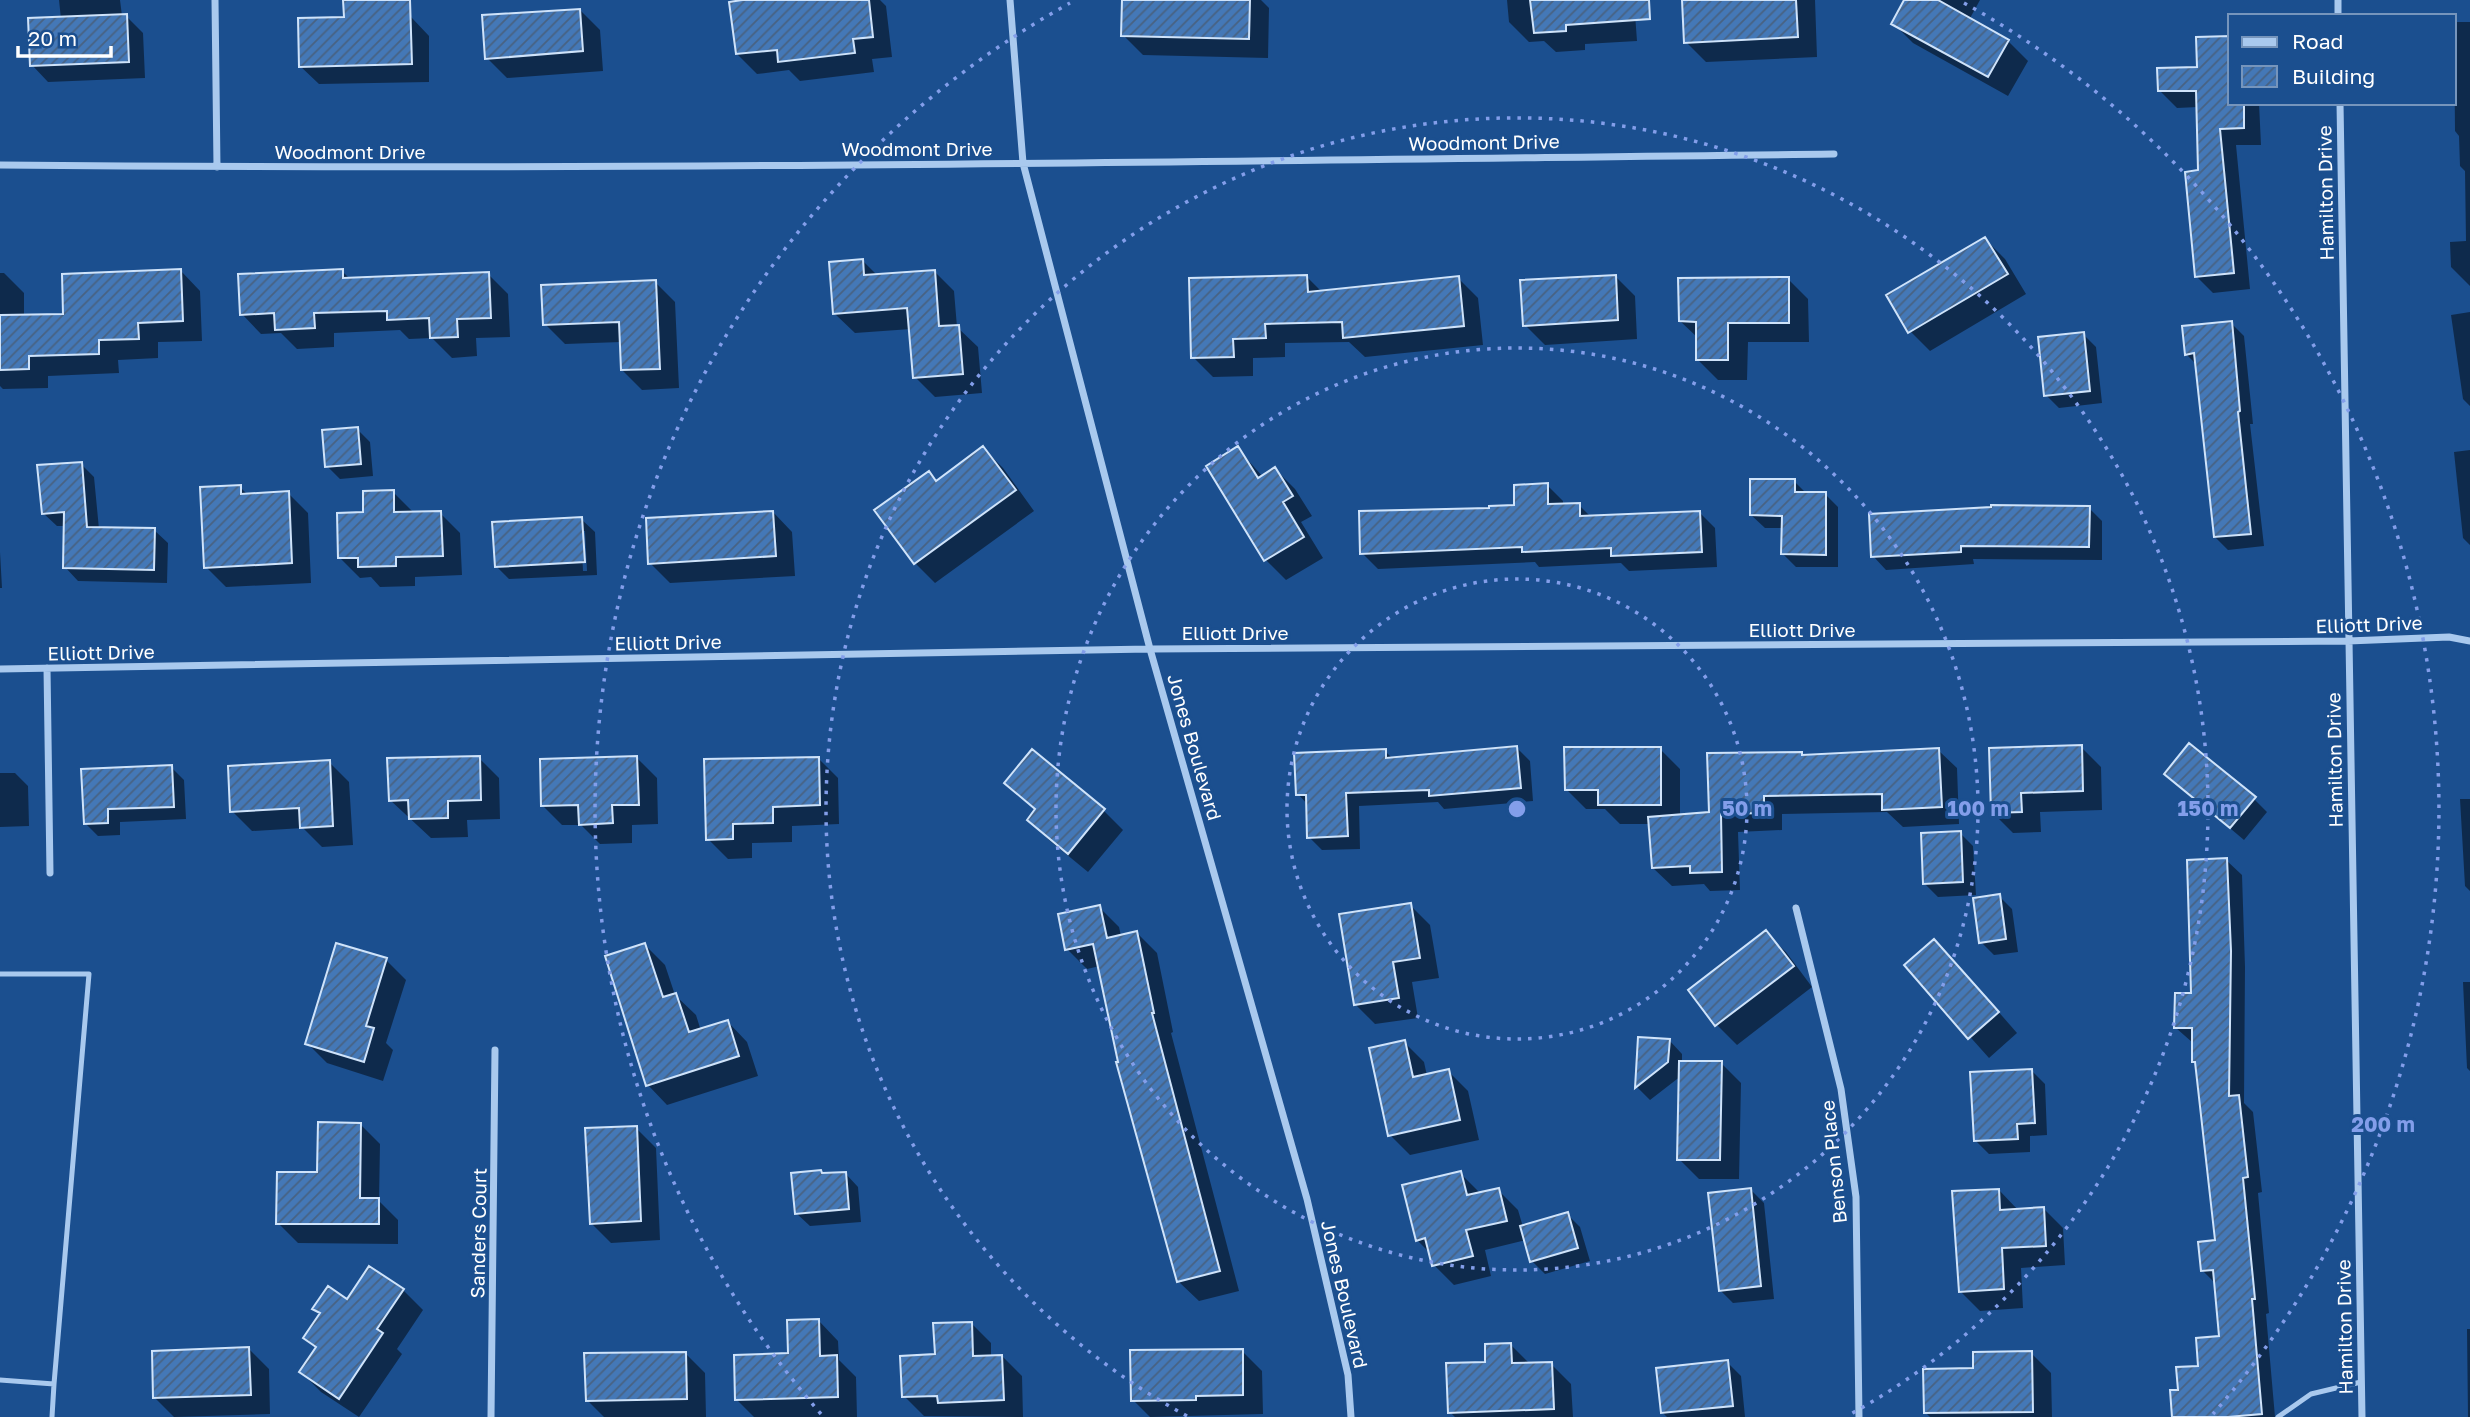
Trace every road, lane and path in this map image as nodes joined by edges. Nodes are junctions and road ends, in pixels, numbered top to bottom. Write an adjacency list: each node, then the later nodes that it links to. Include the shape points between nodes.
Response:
1 (215, 0): 7 (street)
2 (1010, 0): 5 (street, Jones Boulevard)
3 (2340, 105): 8 (street, Hamilton Drive)
4 (1834, 154): 5 (street, Woodmont Drive)
5 (1023, 163): 7 (street, Woodmont Drive); 10 (street, Jones Boulevard)
6 (0, 165): 7 (street, Woodmont Drive)
7 (217, 167)
8 (2348, 641): 9 (street, Elliott Drive, via 2449,637); 10 (street, Elliott Drive); 18 (street, Hamilton Drive)
9 (2470, 641)
10 (1150, 649): 11 (street, Elliott Drive); 22 (street, Jones Boulevard, via 1307,1199 1348,1375)
11 (47, 668): 12 (street, Elliott Drive); 13 (street)
12 (0, 669)
13 (50, 873)
14 (1796, 908): 23 (street, Benson Place, via 1841,1088 1856,1197)
15 (0, 974): 19 (lane, via 89,974)
16 (495, 1050): 21 (street, Sanders Court)
17 (0, 1380): 19 (lane)
18 (2361, 1382): 24 (lane, via 2311,1394); 25 (street, Hamilton Drive)
19 (54, 1384): 20 (lane)
20 (52, 1417)
21 (492, 1417)
22 (1351, 1417)
23 (1859, 1417)
24 (2278, 1417)
25 (2361, 1417)

